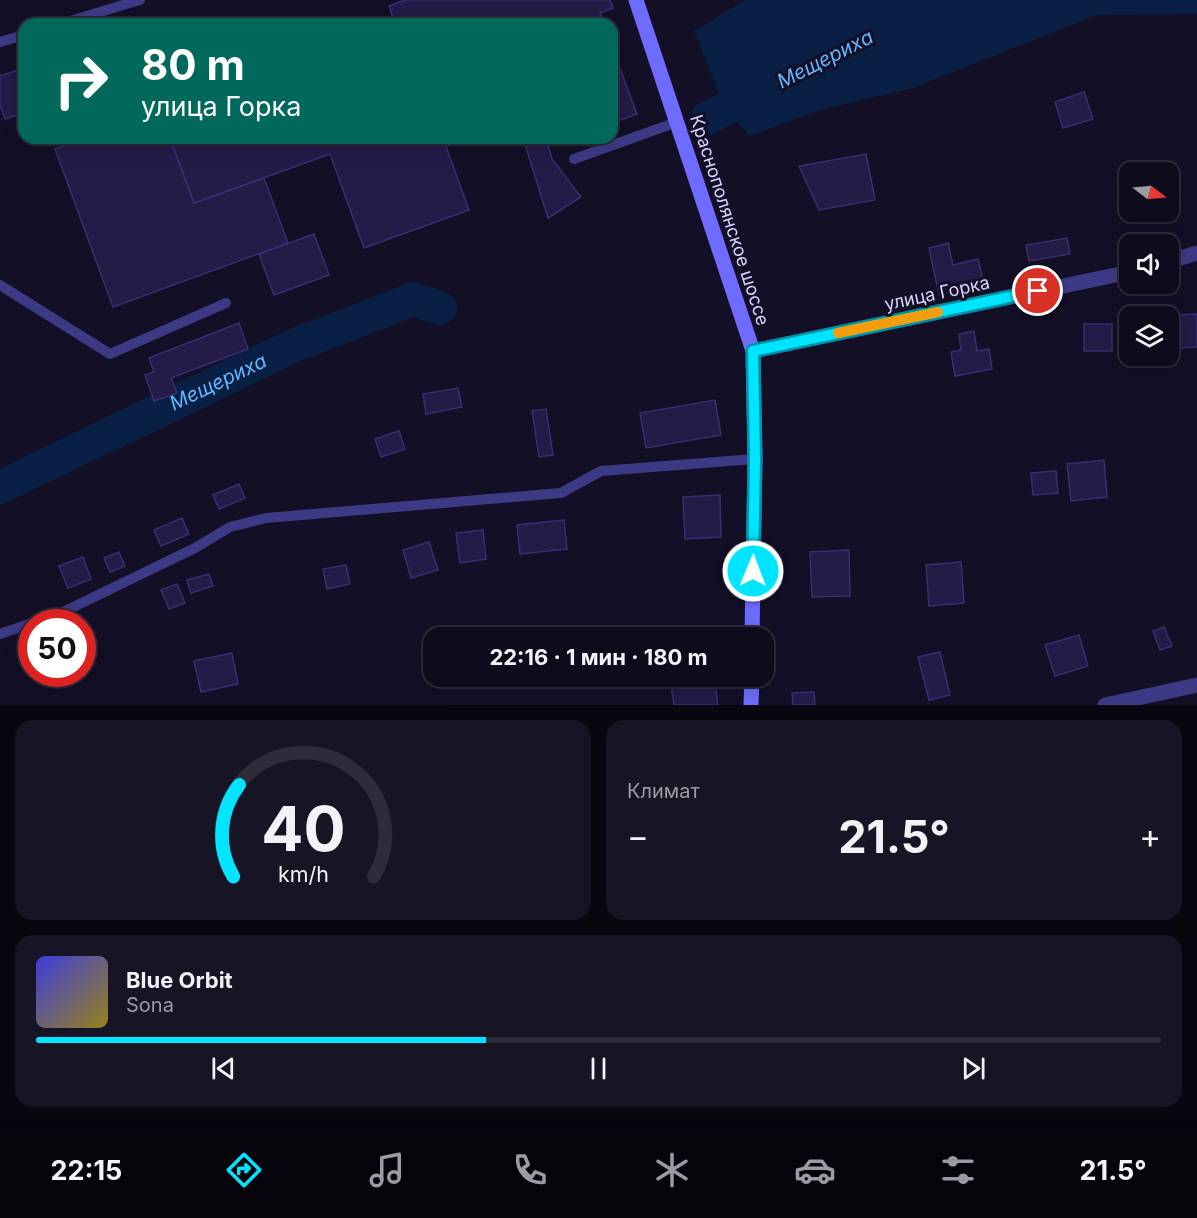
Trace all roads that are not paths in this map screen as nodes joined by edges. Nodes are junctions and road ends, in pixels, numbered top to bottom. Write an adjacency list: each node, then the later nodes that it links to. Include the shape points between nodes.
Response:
1 (140, 0): 3 (lane)
2 (636, 0): 6 (main road, Краснополянское шоссе)
3 (80, 18)
4 (18, 37): 5 (lane)
5 (0, 42)
6 (677, 122): 7 (lane); 15 (main road, Краснополянское шоссе)
7 (618, 143)
8 (616, 144): 9 (lane)
9 (574, 159)
10 (1197, 253): 11 (street)
11 (1179, 259)
12 (1119, 274): 15 (street, улица Горка)
13 (0, 285): 14 (lane, via 110,354)
14 (226, 303)
15 (753, 351): 16 (main road, Краснополянское шоссе)
16 (755, 459): 17 (lane, via 601,471 561,494 266,518 230,526 195,548); 18 (main road, Краснополянское шоссе)
17 (70, 609)
18 (752, 627)
19 (18, 628): 20 (lane)
20 (0, 634)
21 (1197, 685): 24 (street)
22 (752, 687): 23 (main road)
23 (751, 705)
24 (1105, 705)

